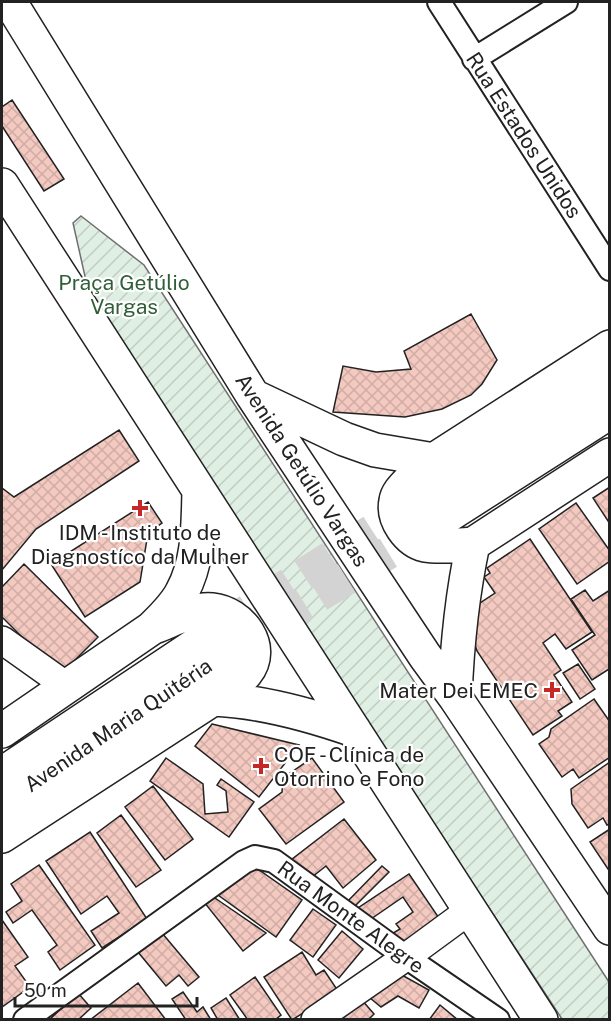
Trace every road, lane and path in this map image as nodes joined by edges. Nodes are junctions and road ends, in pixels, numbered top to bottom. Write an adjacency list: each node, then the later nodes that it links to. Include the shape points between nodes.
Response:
1 (10, 2): 9 (main road, Avenida Getúlio Vargas)
2 (439, 2): 4 (street, Rua Estados Unidos)
3 (566, 2): 4 (street)
4 (474, 59): 6 (street, Rua Estados Unidos)
5 (2, 185): 13 (main road)
6 (609, 269)
7 (609, 347): 12 (main road)
8 (609, 380): 10 (main road, via 422,515)
9 (253, 396): 12 (main road, via 375,450); 18 (main road, Avenida Getúlio Vargas)
10 (609, 412)
11 (609, 455): 14 (main road)
12 (435, 460): 14 (main road, via 400,492 395,502 397,519 422,544)
13 (199, 491): 15 (main road, via 197,541 190,574 171,608); 20 (main road)
14 (473, 544): 18 (main road, via 457,650)
15 (152, 628): 17 (main road); 19 (main road, via 210,610 238,620 246,628 254,645 253,659 246,673)
16 (2, 640): 17 (street)
17 (68, 687): 21 (main road)
18 (455, 697): 26 (main road, Avenida Getúlio Vargas)
19 (213, 699): 20 (main road, via 290,711); 24 (main road)
20 (354, 730): 25 (main road)
21 (2, 731)
22 (2, 774): 23 (main road, Avenida Maria Quitéria, via 228,637)
23 (2, 802)
24 (2, 836)
25 (470, 910): 27 (street); 31 (main road)
26 (609, 928)
27 (406, 957): 28 (street, Rua Monte Alegre, via 274,861 255,857); 29 (street); 30 (street, Rua Monte Alegre)
28 (25, 1020)
29 (315, 1020)
30 (498, 1020)
31 (541, 1020)

